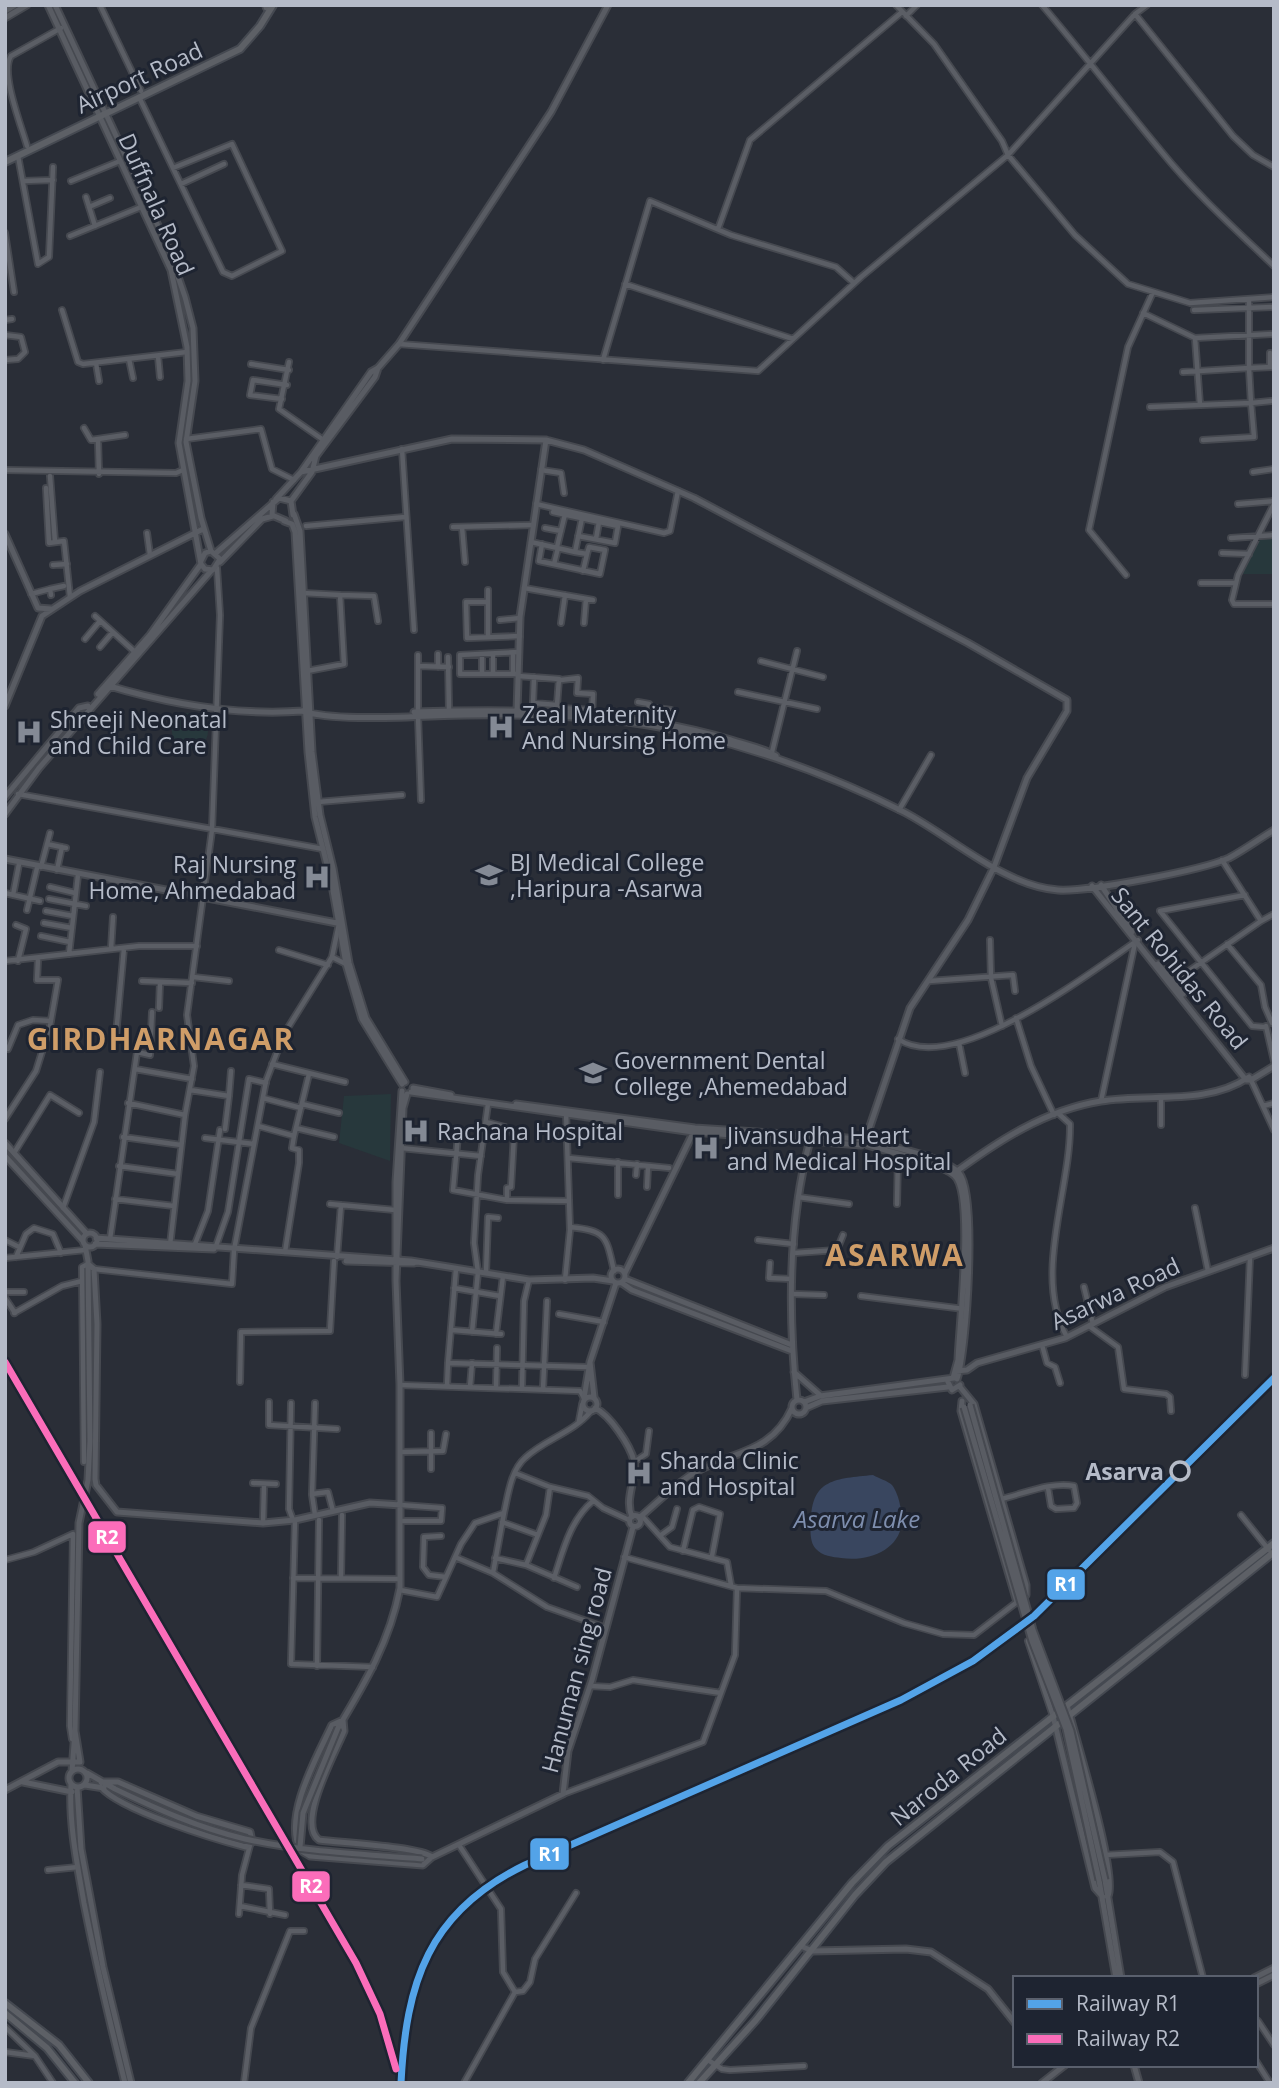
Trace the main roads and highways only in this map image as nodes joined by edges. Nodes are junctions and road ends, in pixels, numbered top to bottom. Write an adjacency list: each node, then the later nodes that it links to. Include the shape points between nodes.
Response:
1 (268, 6): 2 (main road, Airport Road, via 240,49)
2 (101, 112): 3 (main road, Airport Road); 3 (main road, Airport Road)
3 (5, 159)
4 (1274, 1543): 5 (main road, Naroda Road)
5 (1271, 1551): 10 (main road, Naroda Road, via 888,1846 852,1883); 11 (main road, Naroda Road, via 887,1862)
6 (5, 2003): 9 (main road, via 59,2045)
7 (5, 2013): 8 (main road, via 47,2048)
8 (75, 2083)
9 (89, 2083)
10 (688, 2083)
11 (699, 2083)

